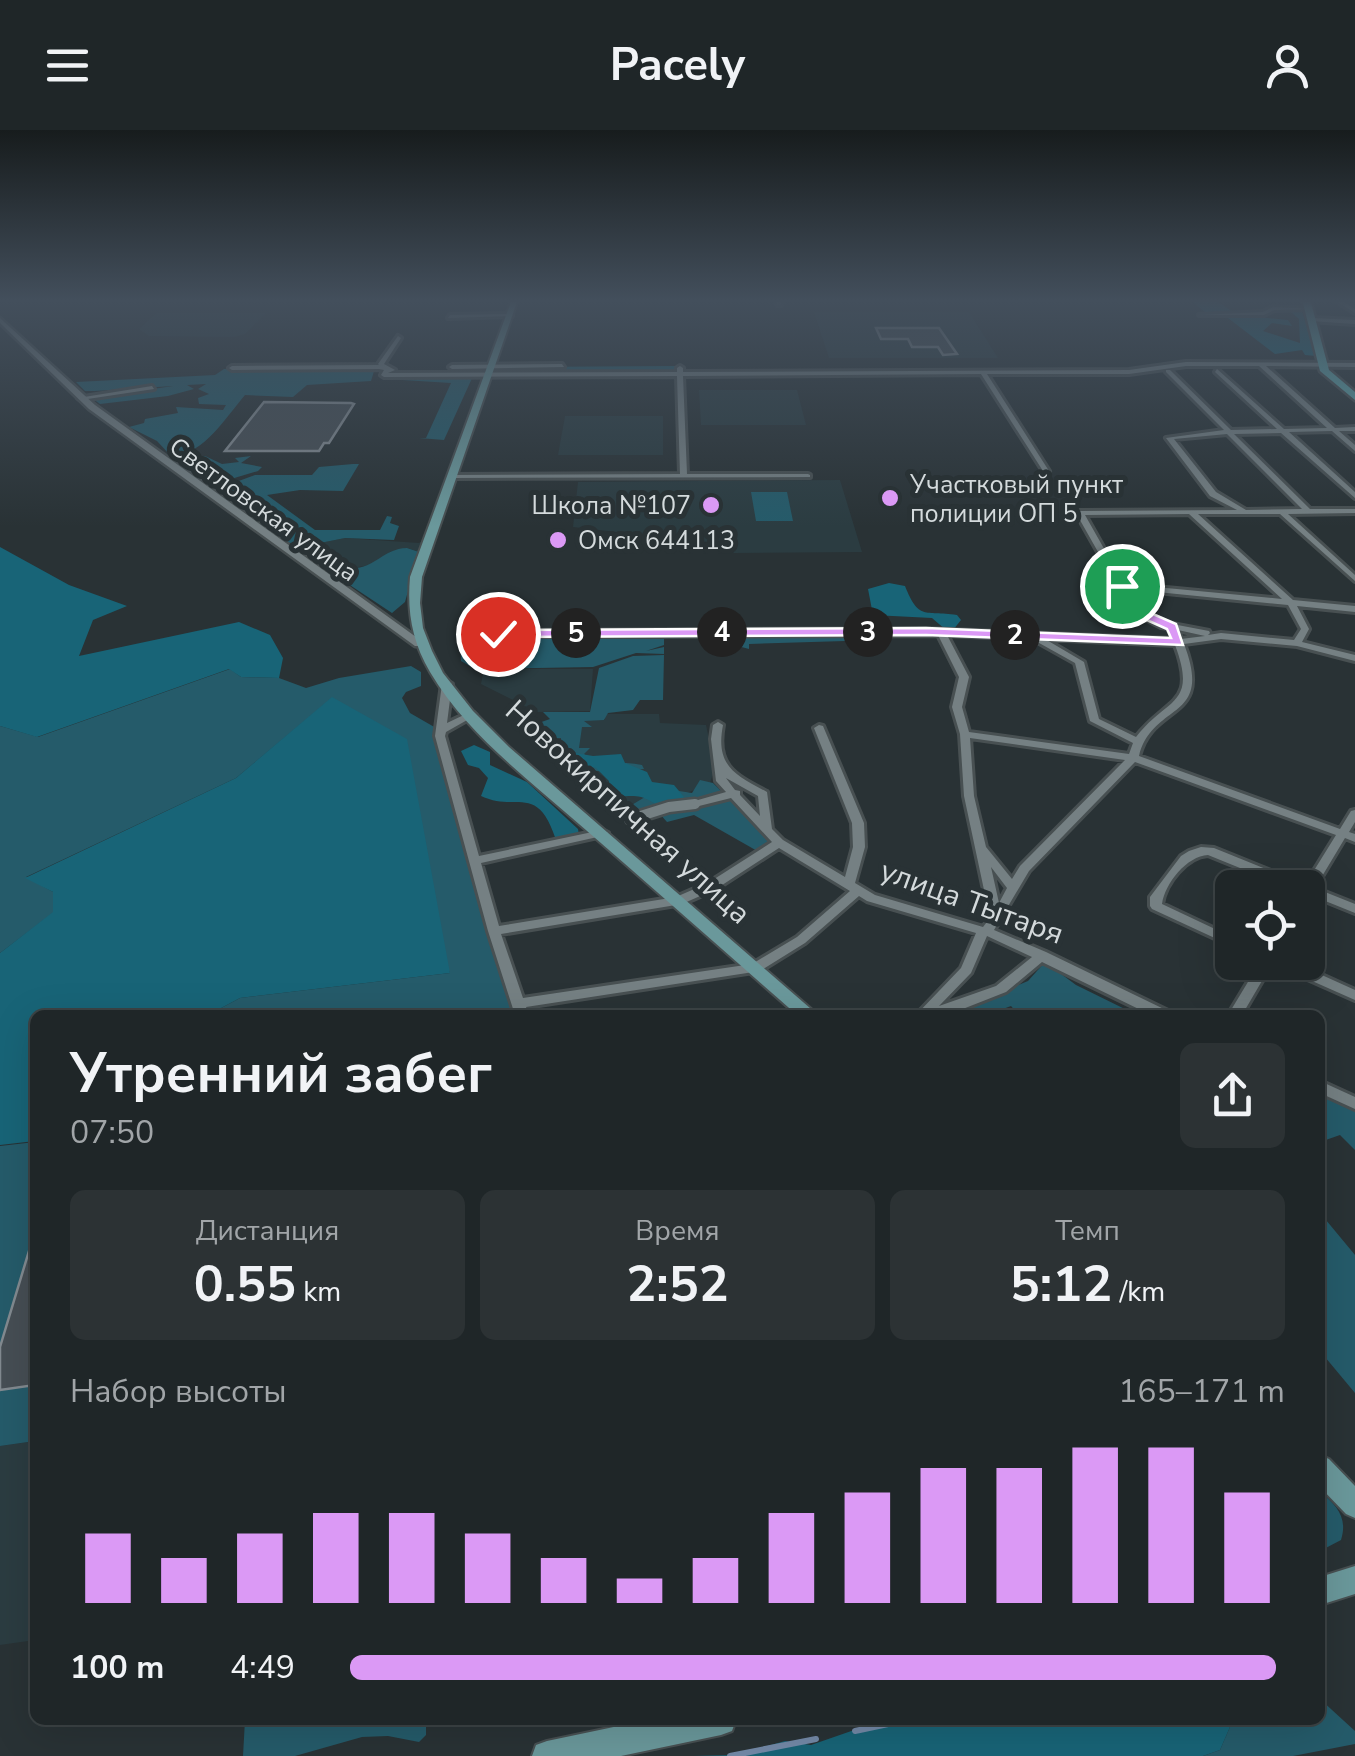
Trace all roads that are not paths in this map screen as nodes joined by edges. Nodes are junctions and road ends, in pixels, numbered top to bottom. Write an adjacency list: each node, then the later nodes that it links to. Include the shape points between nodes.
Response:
1 (57, 375): 11 (street, Светловская улица)
2 (487, 375): 18 (main road)
3 (681, 375): 19 (street)
4 (982, 375): 17 (street)
5 (1172, 375): 15 (street)
6 (1221, 375): 14 (street)
7 (1272, 375): 12 (street)
8 (1332, 375): 10 (main road)
9 (152, 388): 11 (street)
10 (1355, 397)
11 (81, 398): 38 (street, Светловская улица)
12 (1331, 429): 13 (street); 14 (street); 16 (street)
13 (1355, 429)
14 (1283, 431): 15 (street); 21 (street)
15 (1225, 432): 24 (street, via 1169,438 1206,487); 25 (street)
16 (1355, 449)
17 (1046, 471)
18 (451, 476): 19 (street); 38 (main road, via 414,588 412,619)
19 (684, 476): 20 (street)
20 (808, 476)
21 (1355, 496)
22 (1281, 511): 24 (street); 25 (street); 27 (street)
23 (1190, 512): 24 (street); 28 (street, via 1080,513); 29 (street)
24 (1245, 512)
25 (1308, 512): 26 (street)
26 (1355, 512)
27 (1355, 580)
28 (1122, 586): 29 (street); 31 (street, via 1139,614)
29 (1290, 603): 30 (street); 37 (street, via 1305,630)
30 (1355, 609)
31 (1172, 627): 35 (street); 36 (street)
32 (941, 632): 33 (street); 34 (street); 45 (street, via 964,677 957,707)
33 (498, 634)
34 (1034, 636): 36 (street); 46 (street, via 1079,662 1095,721)
35 (1220, 636): 36 (street); 37 (street)
36 (1178, 642): 46 (street, via 1188,688)
37 (1297, 642): 39 (street)
38 (420, 644): 40 (main road, Новокирпичная улица)
39 (1355, 658)
40 (446, 684): 41 (main road, Новокирпичная улица); 44 (street)
41 (471, 715): 44 (street); 55 (main road, Новокирпичная улица)
42 (718, 725): 48 (street, улица Тытаря, via 714,736)
43 (819, 728): 62 (street, via 858,824)
44 (441, 730): 59 (street)
45 (965, 734): 47 (street); 58 (street, via 969,796)
46 (1135, 740): 47 (street)
47 (1132, 758): 56 (street); 63 (street)
48 (722, 766): 49 (street); 50 (street, улица Тытаря, via 721,781)
49 (756, 790): 50 (street); 54 (street, улица Тытаря, via 766,798)
50 (732, 795): 51 (street); 54 (street, улица Тытаря)
51 (695, 804): 53 (street)
52 (1355, 813): 56 (street)
53 (631, 819)
54 (768, 832): 57 (street, улица Тытаря)
55 (602, 833): 59 (street); 65 (main road, Новокирпичная улица)
56 (1349, 836): 61 (street)
57 (779, 843): 62 (street, улица Тытаря); 65 (street)
58 (983, 848): 63 (street); 67 (street)
59 (475, 861): 68 (street)
60 (1258, 870): 70 (street, via 1199,849 1156,898 1156,906)
61 (1321, 870)
62 (854, 886): 69 (street, улица Тытаря, via 888,906); 72 (street, via 801,940)
63 (1013, 888): 67 (street)
64 (1325, 897): 66 (street)
65 (678, 901): 68 (street); 72 (main road, Новокирпичная улица)
66 (1355, 909)
67 (996, 917): 69 (street)
68 (494, 931): 76 (street)
69 (986, 932): 71 (street, улица Тытаря); 78 (street, via 966,970)
70 (1215, 934)
71 (1042, 954): 79 (street, via 1000,989); 80 (street, улица Тытаря)
72 (755, 968): 76 (street); 77 (main road, Новокирпичная улица)
73 (1256, 980): 81 (street)
74 (1321, 980): 75 (street)
75 (1355, 995)
76 (520, 1009)
77 (802, 1010)
78 (928, 1010)
79 (950, 1010)
80 (1153, 1010)
81 (1238, 1010)
82 (1325, 1090): 83 (street)
83 (1355, 1103)
84 (1325, 1473): 85 (main road)
85 (1355, 1506)
86 (1355, 1580): 87 (main road)
87 (1325, 1589)
88 (697, 1725): 89 (main road)
89 (547, 1756)

